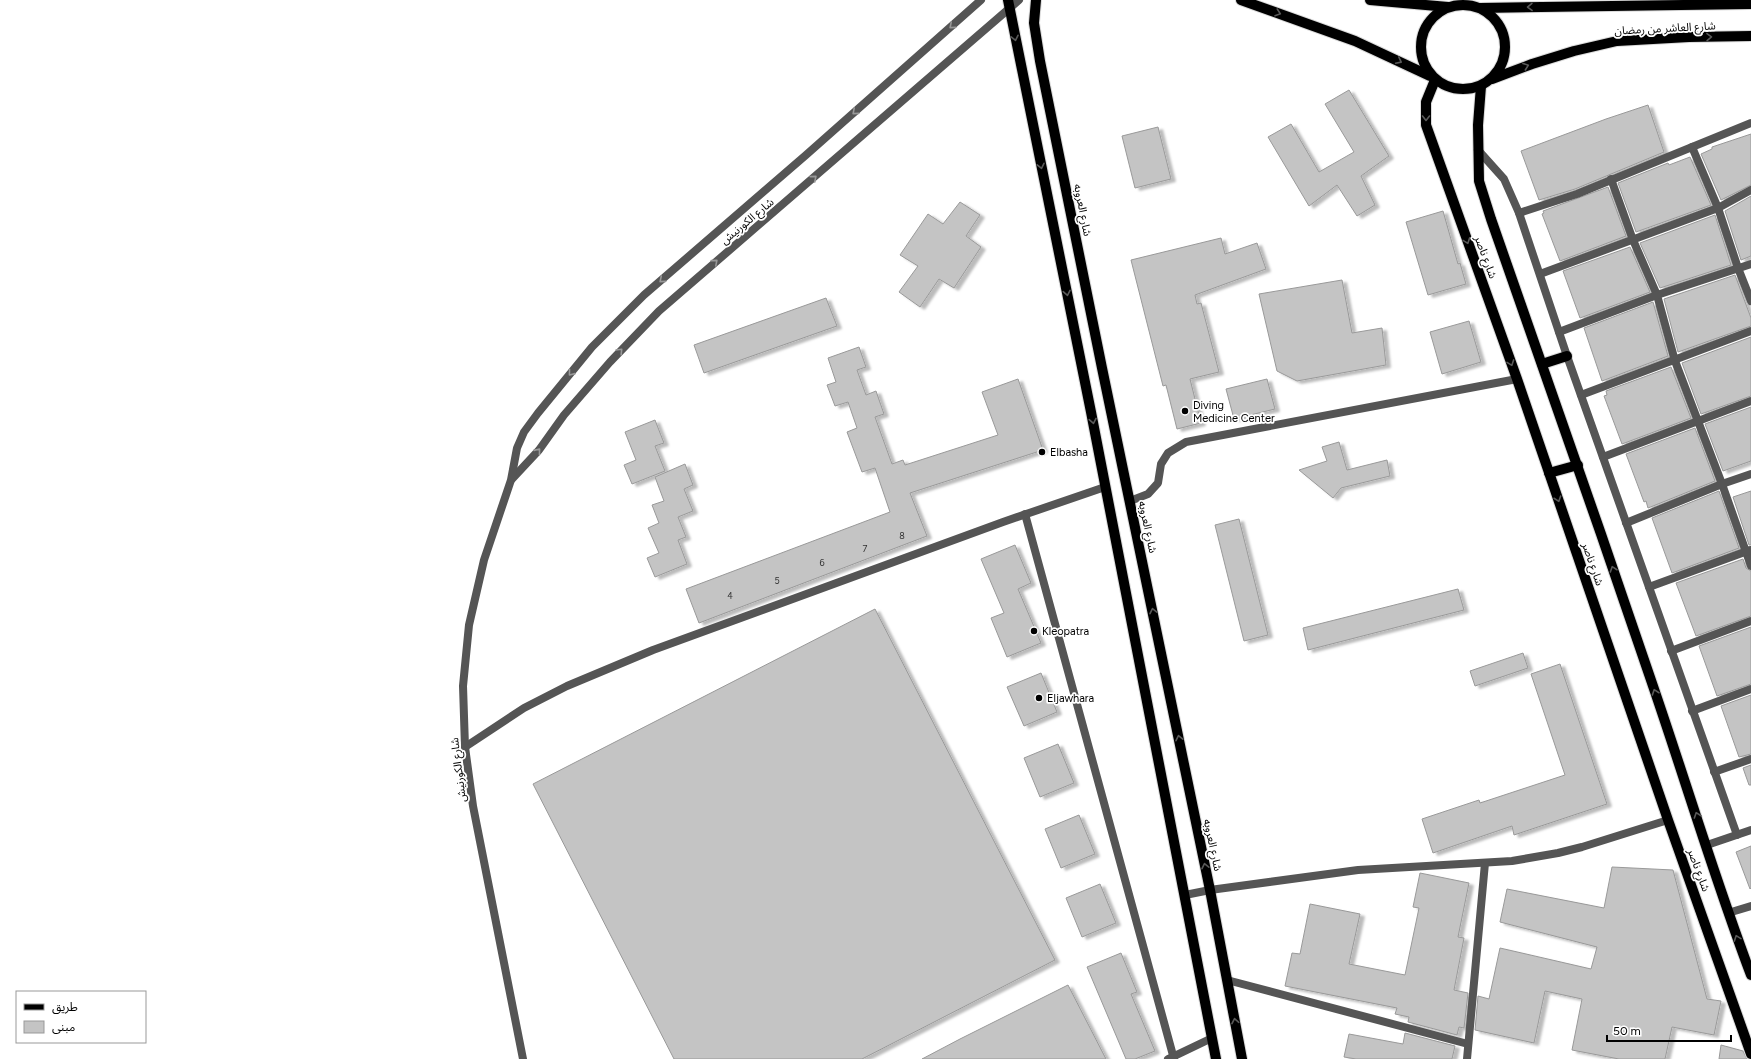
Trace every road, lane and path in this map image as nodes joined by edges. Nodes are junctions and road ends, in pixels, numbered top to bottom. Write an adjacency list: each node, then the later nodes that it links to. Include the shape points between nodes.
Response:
1 (981, 0): 40 (street, شارع الكورنيش, one-way to 40, via 644,295 592,347 524,432 517,448)
2 (1019, 0): 6 (street, شارع الكورنيش)
3 (1036, 0): 43 (main road, شارع العروبه, via 1034,23 1040,60)
4 (1241, 0): 11 (main road, one-way to 11, via 1355,41)
5 (1370, 0): 8 (main road)
6 (1008, 4): 40 (street, شارع الكورنيش, one-way to 6, via 539,450 564,415 610,362 659,312 874,127); 42 (main road, one-way to 42)
7 (1751, 4): 9 (main road, شارع العاشر من رمضان, one-way to 9)
8 (1448, 7): 9 (main road, via 1464,5); 11 (main road, via 1434,16 1424,30 1420,46 1422,63)
9 (1480, 8): 12 (main road, via 1494,17 1502,31 1506,47 1503,63)
10 (1751, 36): 12 (main road, شارع العاشر من رمضان, one-way to 10, via 1574,51 1617,41)
11 (1433, 79): 13 (main road, via 1449,88 1465,90); 32 (main road, شارع ناصر, one-way to 32, via 1426,102 1426,125)
12 (1490, 80): 13 (main road)
13 (1481, 86): 16 (main road, شارع ناصر)
14 (1751, 123): 15 (street)
15 (1692, 147): 17 (street); 19 (street)
16 (1478, 150): 20 (street, via 1504,179); 31 (main road, شارع ناصر, via 1481,187)
17 (1611, 179): 20 (street, via 1577,194); 21 (street)
18 (1751, 190): 19 (street)
19 (1718, 208): 21 (street); 23 (street)
20 (1519, 213): 24 (street)
21 (1633, 240): 24 (street); 25 (street)
22 (1751, 264): 23 (street)
23 (1738, 268): 25 (street); 26 (street)
24 (1540, 274): 28 (street)
25 (1657, 296): 28 (street); 30 (street)
26 (1751, 301)
27 (1751, 331): 30 (street)
28 (1559, 332): 29 (street)
29 (1567, 356): 31 (main road); 33 (street)
30 (1675, 361): 33 (street); 35 (street)
31 (1542, 364): 37 (main road, شارع ناصر)
32 (1517, 379): 38 (main road, شارع ناصر); 43 (street, via 1186,442 1168,453 1162,464 1158,483 1148,494)
33 (1581, 395): 36 (street)
34 (1751, 401): 35 (street)
35 (1697, 420): 36 (street); 41 (street)
36 (1603, 457): 45 (street)
37 (1578, 465): 38 (main road); 59 (main road, شارع ناصر, one-way to 37)
38 (1548, 473): 56 (main road, شارع ناصر, one-way to 56)
39 (1751, 474): 41 (street)
40 (511, 480): 53 (street, شارع الكورنيش, via 484,560 469,625 463,686)
41 (1722, 484): 45 (street); 46 (street)
42 (1106, 487): 44 (street); 62 (main road)
43 (1130, 501): 61 (main road, شارع العروبه, one-way to 43)
44 (1025, 514): 53 (street, via 597,672 524,708); 71 (street)
45 (1626, 523): 48 (street)
46 (1748, 550): 47 (street); 48 (street)
47 (1751, 566)
48 (1649, 587): 50 (street)
49 (1751, 621): 50 (street)
50 (1671, 651): 52 (street)
51 (1751, 689): 52 (street)
52 (1692, 711): 55 (street)
53 (465, 747): 72 (street, شارع الكورنيش, via 473,806)
54 (1751, 759): 55 (street)
55 (1714, 772): 58 (street)
56 (1668, 820): 60 (street, via 1558,854); 67 (main road, شارع ناصر)
57 (1751, 830): 58 (street)
58 (1737, 835): 59 (street)
59 (1707, 845): 64 (main road, شارع ناصر)
60 (1485, 863): 61 (street, via 1358,870); 69 (street)
61 (1210, 890): 62 (street); 66 (main road, شارع العروبه)
62 (1185, 895): 68 (main road)
63 (1751, 906): 64 (street)
64 (1728, 913): 65 (main road, شارع ناصر, one-way to 64)
65 (1751, 975)
66 (1227, 980): 69 (street); 74 (main road, شارع العروبه, one-way to 66)
67 (1748, 1037): 70 (main road, شارع ناصر)
68 (1212, 1038): 71 (street); 73 (main road)
69 (1468, 1044): 75 (street)
70 (1751, 1054)
71 (1172, 1058)
72 (523, 1059)
73 (1216, 1059)
74 (1242, 1059)
75 (1467, 1059)

